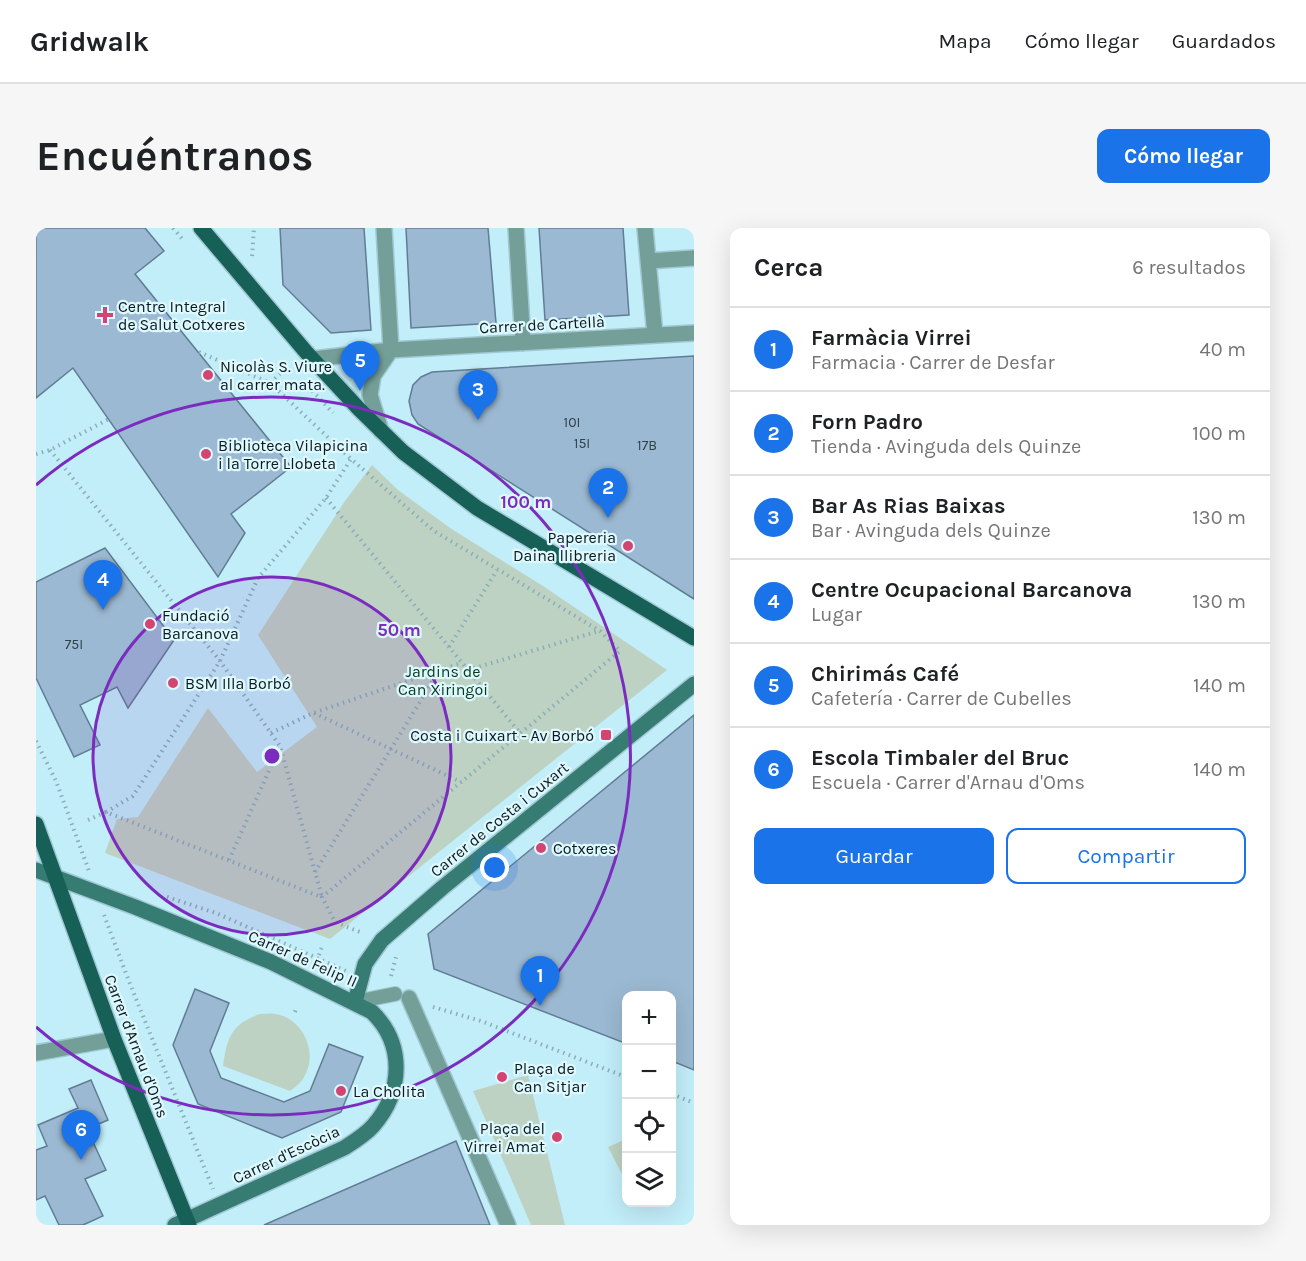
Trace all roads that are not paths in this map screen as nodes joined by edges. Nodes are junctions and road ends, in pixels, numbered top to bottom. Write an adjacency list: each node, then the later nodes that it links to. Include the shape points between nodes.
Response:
1 (201, 228): 11 (main road)
2 (384, 228): 10 (street)
3 (516, 228): 9 (street)
4 (645, 228): 6 (street)
5 (694, 258): 6 (street)
6 (648, 261): 8 (street)
7 (694, 333): 8 (street, Carrer de Cartellà)
8 (655, 335): 9 (street, Carrer de Cartellà)
9 (523, 343): 10 (street, Carrer de Cartellà)
10 (392, 350): 11 (street, Carrer de Cartellà); 12 (street, via 373,376 370,395)
11 (313, 359): 12 (main road)
12 (381, 431): 13 (main road, via 477,508)
13 (694, 638)
14 (694, 684): 19 (street, Carrer de Costa i Cuxart, via 382,940 365,964)
15 (36, 824): 17 (main road, Carrer d'Arnau d'Oms)
16 (36, 870): 17 (street, Carrer de Felip II)
17 (56, 878): 19 (street, Carrer de Felip II, via 271,962); 20 (main road, Carrer d'Arnau d'Oms)
18 (398, 992): 19 (lane, Carrer de Felip II); 23 (street)
19 (355, 1002): 22 (street, Carrer d'Escòcia, via 380,1019 389,1035 398,1073 375,1125 344,1148)
20 (114, 1039): 21 (street); 22 (main road, Carrer d'Arnau d'Oms)
21 (36, 1053)
22 (183, 1223)
23 (508, 1225)

